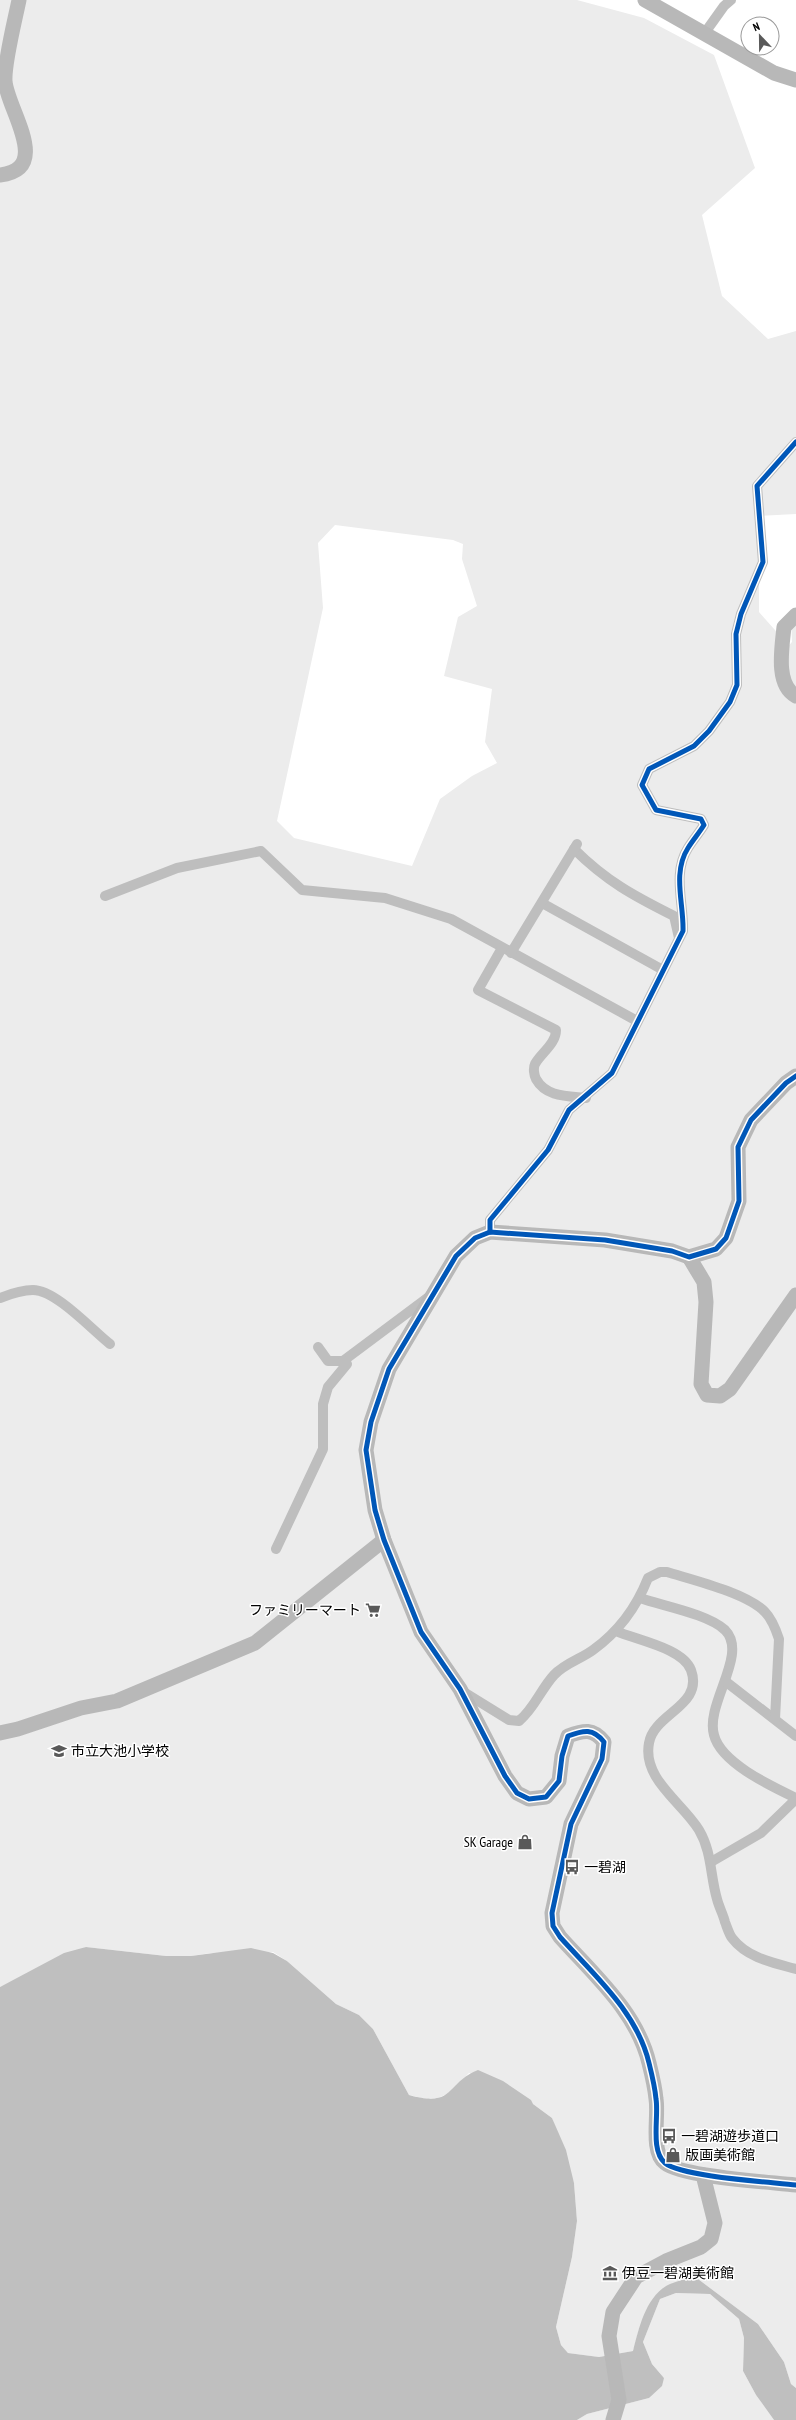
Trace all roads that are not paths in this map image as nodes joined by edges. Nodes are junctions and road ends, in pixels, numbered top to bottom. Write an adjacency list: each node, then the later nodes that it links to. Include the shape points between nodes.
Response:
1 (19, 0): 6 (street, via 5,80 27,147 25,160 11,174)
2 (645, 0): 4 (street)
3 (731, 0): 4 (street)
4 (704, 34): 5 (street, via 774,73)
5 (796, 80)
6 (0, 175)
7 (796, 442): 12 (street, via 757,486 763,562 741,614 736,634 737,685 730,702 709,731 694,746 648,769 642,785 656,810 701,819 704,825 687,849 683,860 679,884 684,917 683,931)
8 (796, 615): 9 (street, via 784,627 783,639 783,682 790,693)
9 (796, 696)
10 (105, 896): 13 (street, via 177,868 261,851 302,890 385,898 451,919)
11 (542, 903): 12 (street, via 576,846 598,872 640,900 674,916); 13 (street); 14 (street)
12 (679, 938): 14 (street)
13 (506, 951): 15 (street); 17 (street, via 478,990 556,1030 556,1037 534,1066 534,1076 541,1088 553,1094)
14 (663, 970): 15 (street)
15 (638, 1021): 17 (street, via 612,1074)
16 (796, 1076): 19 (street, via 770,1098 751,1120 738,1147 739,1201 726,1238 716,1249)
17 (586, 1098): 18 (street, via 569,1110 548,1150 490,1220)
18 (490, 1232): 19 (street, via 605,1240 672,1251); 20 (street, via 475,1238 456,1256)
19 (689, 1257): 21 (street, via 704,1282 706,1302 701,1384 707,1395 720,1396 730,1389)
20 (432, 1294): 25 (street); 26 (street, via 389,1370 371,1422 366,1450 375,1510)
21 (796, 1295)
22 (0, 1298): 23 (street, via 34,1290 52,1296)
23 (110, 1344)
24 (318, 1347): 25 (street, via 328,1361)
25 (343, 1361): 27 (street, via 347,1364 328,1386 323,1404 323,1450)
26 (384, 1540): 31 (street, via 421,1632); 33 (street, via 254,1642 117,1701 81,1708)
27 (276, 1549)
28 (640, 1598): 29 (street); 30 (street, via 711,1621 726,1631 732,1649 729,1674); 32 (street, via 648,1578 660,1572 668,1572 722,1590 766,1612 779,1639)
29 (616, 1631): 31 (street, via 592,1651 554,1674 526,1716 519,1721 509,1720); 36 (street, via 676,1653 691,1669 693,1682 690,1696 653,1731 649,1744 650,1761 656,1777 699,1830)
30 (725, 1681): 32 (street); 35 (street, via 718,1696 714,1716 713,1734 719,1746 766,1784)
31 (460, 1689): 38 (street, via 505,1776 517,1793 529,1799 546,1797 559,1781 568,1736 584,1730 597,1733 604,1742 602,1759 571,1824 554,1906 553,1926 628,2013 649,2061 657,2100 656,2133 660,2156 665,2163 675,2168)
32 (775, 1719): 34 (street)
33 (0, 1733)
34 (796, 1736)
35 (796, 1798): 36 (street, via 761,1833)
36 (711, 1862): 37 (street, via 717,1899 731,1938 744,1951 763,1960)
37 (796, 1969)
38 (703, 2175): 39 (street); 40 (street, via 715,2223 711,2239 701,2247 636,2277 613,2312 609,2336 619,2400)
39 (796, 2185)
40 (613, 2420)

